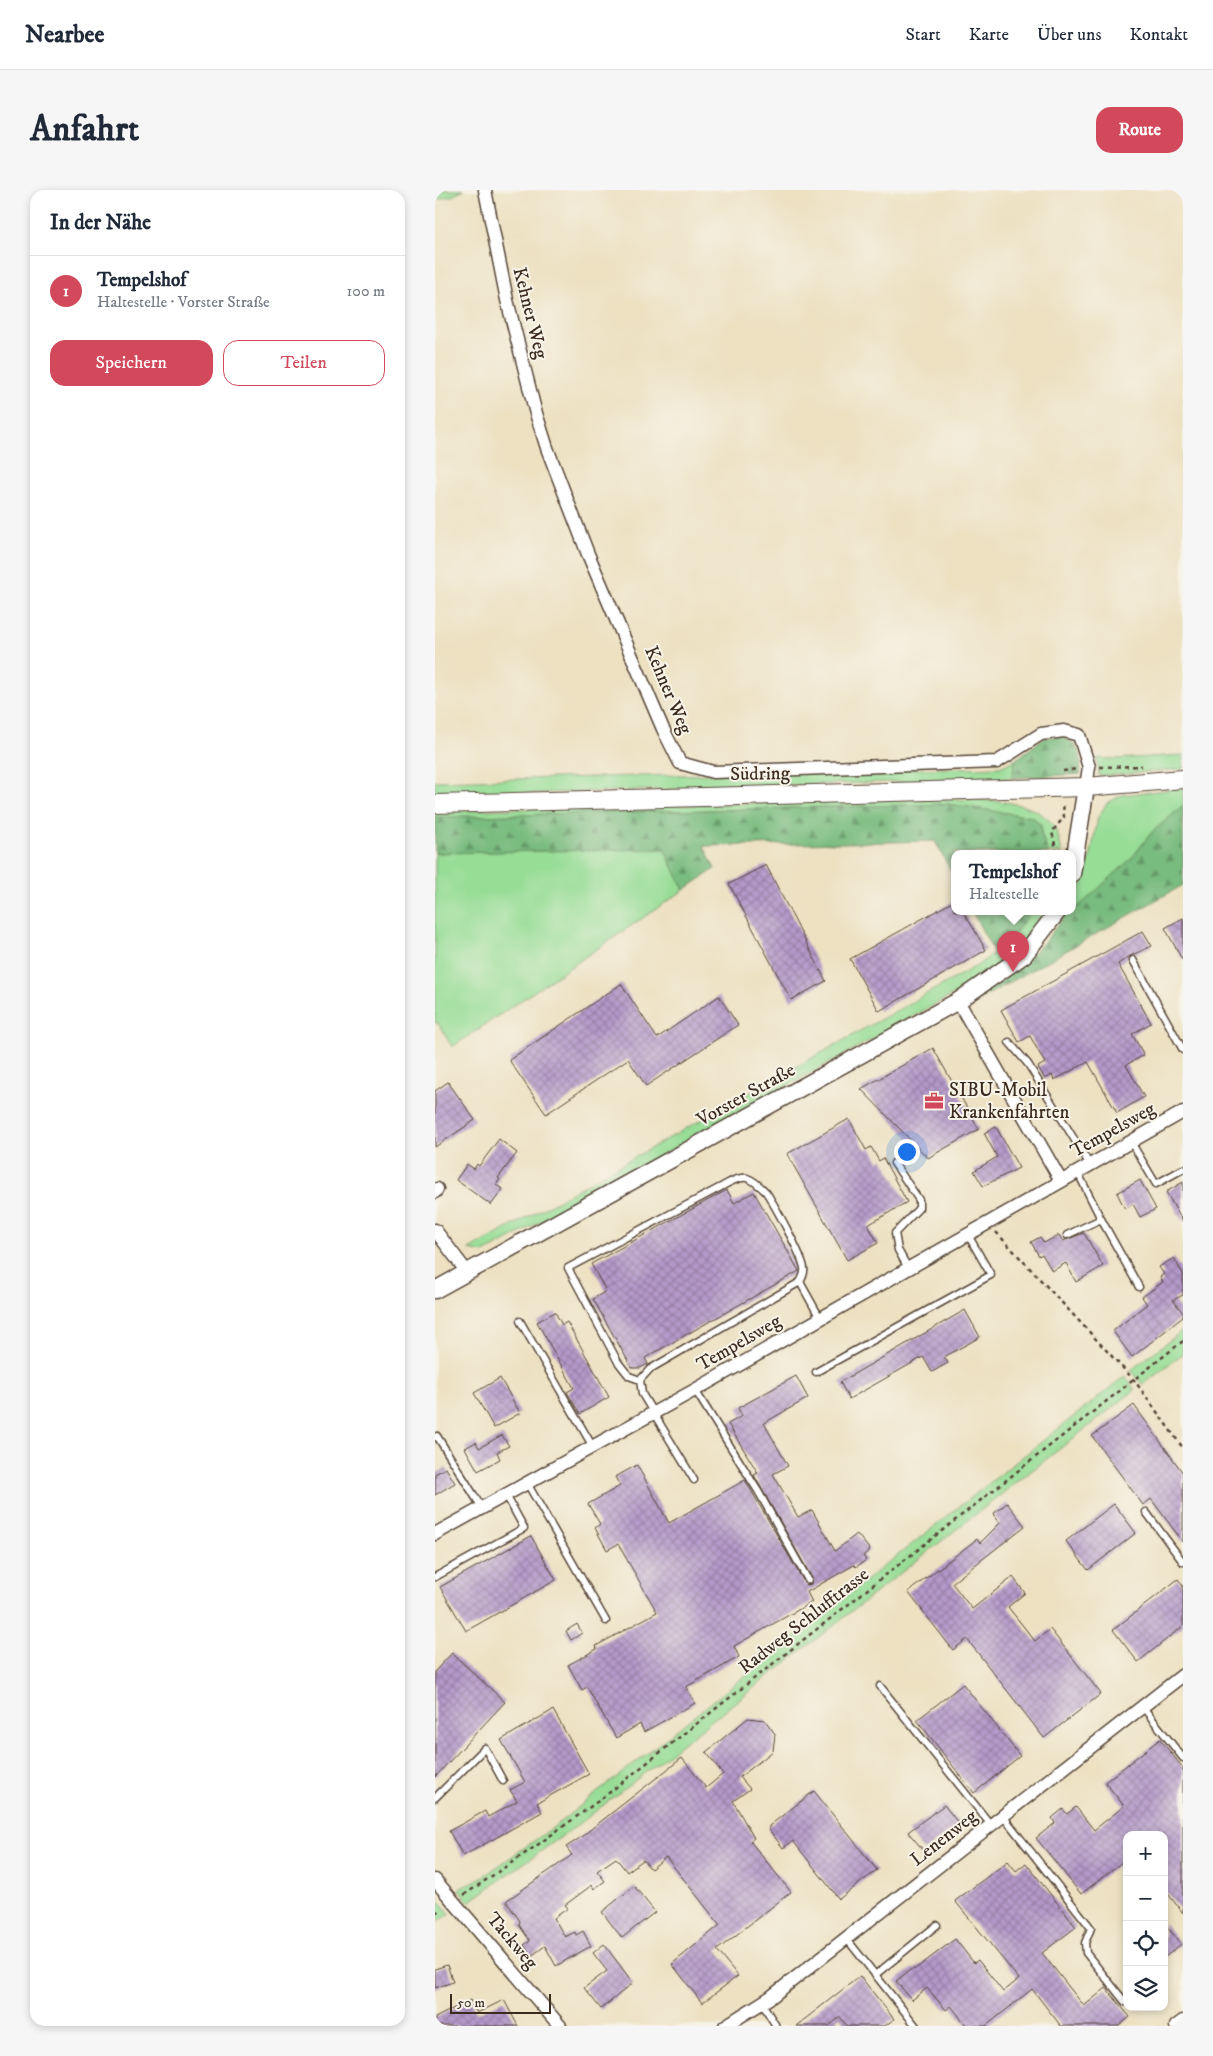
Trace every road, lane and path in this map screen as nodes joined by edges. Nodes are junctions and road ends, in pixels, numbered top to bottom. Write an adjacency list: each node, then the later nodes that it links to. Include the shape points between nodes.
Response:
1 (485, 190): 4 (street, Kehner Weg, via 507,300 547,448 589,554 680,763 713,772 997,762 1041,734 1064,731 1079,735 1089,767)
2 (1063, 779): 4 (main road, Südring); 5 (main road, Südring); 6 (path, via 1063,817 1052,832)
3 (1183, 779): 4 (main road, Südring)
4 (1086, 787): 7 (street)
5 (435, 804)
6 (1056, 850)
7 (1076, 850)
8 (1055, 915): 10 (street, Vorster Straße, via 1024,955)
9 (1133, 960): 12 (lane)
10 (957, 1001): 19 (street, Tempelsweg); 26 (street, Vorster Straße)
11 (1009, 1042): 16 (lane, via 1028,1064)
12 (1183, 1050)
13 (1183, 1112): 14 (street, Tempelsweg)
14 (1131, 1142): 16 (street, Tempelsweg); 17 (lane, via 1157,1184)
15 (894, 1163): 25 (lane, via 919,1200 919,1208 895,1233 898,1250)
16 (1089, 1164): 18 (street, Tempelsweg)
17 (1183, 1168)
18 (1077, 1171): 19 (street, Tempelsweg); 20 (lane)
19 (1061, 1181): 21 (street, Tempelsweg)
20 (1101, 1219): 24 (lane); 28 (lane)
21 (988, 1223): 23 (street, Tempelsweg); 35 (path)
22 (435, 1230): 26 (street)
23 (967, 1235): 25 (street, Tempelsweg); 33 (lane, via 991,1275)
24 (1067, 1235)
25 (908, 1268): 30 (street, Tempelsweg)
26 (467, 1272): 29 (street, Vorster Straße)
27 (800, 1282): 30 (lane); 34 (lane, via 651,1369); 34 (lane, via 805,1273 799,1254 765,1192 747,1178 719,1188 568,1268 618,1362 629,1376)
28 (1139, 1287)
29 (435, 1290)
30 (821, 1318): 36 (street, Tempelsweg)
31 (520, 1321): 39 (lane)
32 (1183, 1341): 35 (path, Radweg Schlufftrasse)
33 (816, 1372)
34 (640, 1380): 37 (lane, via 642,1394)
35 (1133, 1380): 40 (path); 60 (path, Radweg Schlufftrasse, via 601,1799)
36 (695, 1390): 37 (street, Tempelsweg); 49 (lane, via 758,1491)
37 (654, 1413): 39 (street, Tempelsweg); 41 (lane)
38 (435, 1437): 44 (lane)
39 (593, 1447): 42 (street, Tempelsweg)
40 (1183, 1448)
41 (694, 1480)
42 (527, 1483): 43 (street, Tempelsweg); 50 (lane)
43 (506, 1495): 44 (street, Tempelsweg); 48 (lane, via 524,1528)
44 (481, 1508): 46 (street, Tempelsweg)
45 (1146, 1512): 47 (lane)
46 (435, 1534)
47 (1183, 1562)
48 (435, 1577)
49 (808, 1580)
50 (606, 1621)
51 (1183, 1675): 53 (street, Lenenweg)
52 (879, 1686): 58 (lane)
53 (1142, 1706): 54 (lane); 57 (street, Lenenweg)
54 (1183, 1758)
55 (503, 1781): 56 (lane, via 485,1748)
56 (435, 1798)
57 (1003, 1816): 58 (street, Lenenweg); 65 (lane, via 1091,1928 1085,1943 1086,1953)
58 (991, 1825): 63 (street, Lenenweg)
59 (435, 1880): 60 (street, Tackweg)
60 (454, 1901): 61 (path, Radweg Schlufftrasse); 68 (street, Tackweg)
61 (435, 1913)
62 (937, 1925): 64 (lane)
63 (846, 1938): 64 (lane); 66 (street, Lenenweg)
64 (875, 1975): 71 (lane)
65 (1123, 1999)
66 (762, 2003): 69 (street, Lenenweg); 70 (lane)
67 (1183, 2021): 72 (street)
68 (560, 2026)
69 (725, 2026)
70 (776, 2026)
71 (916, 2026)
72 (1176, 2026)

